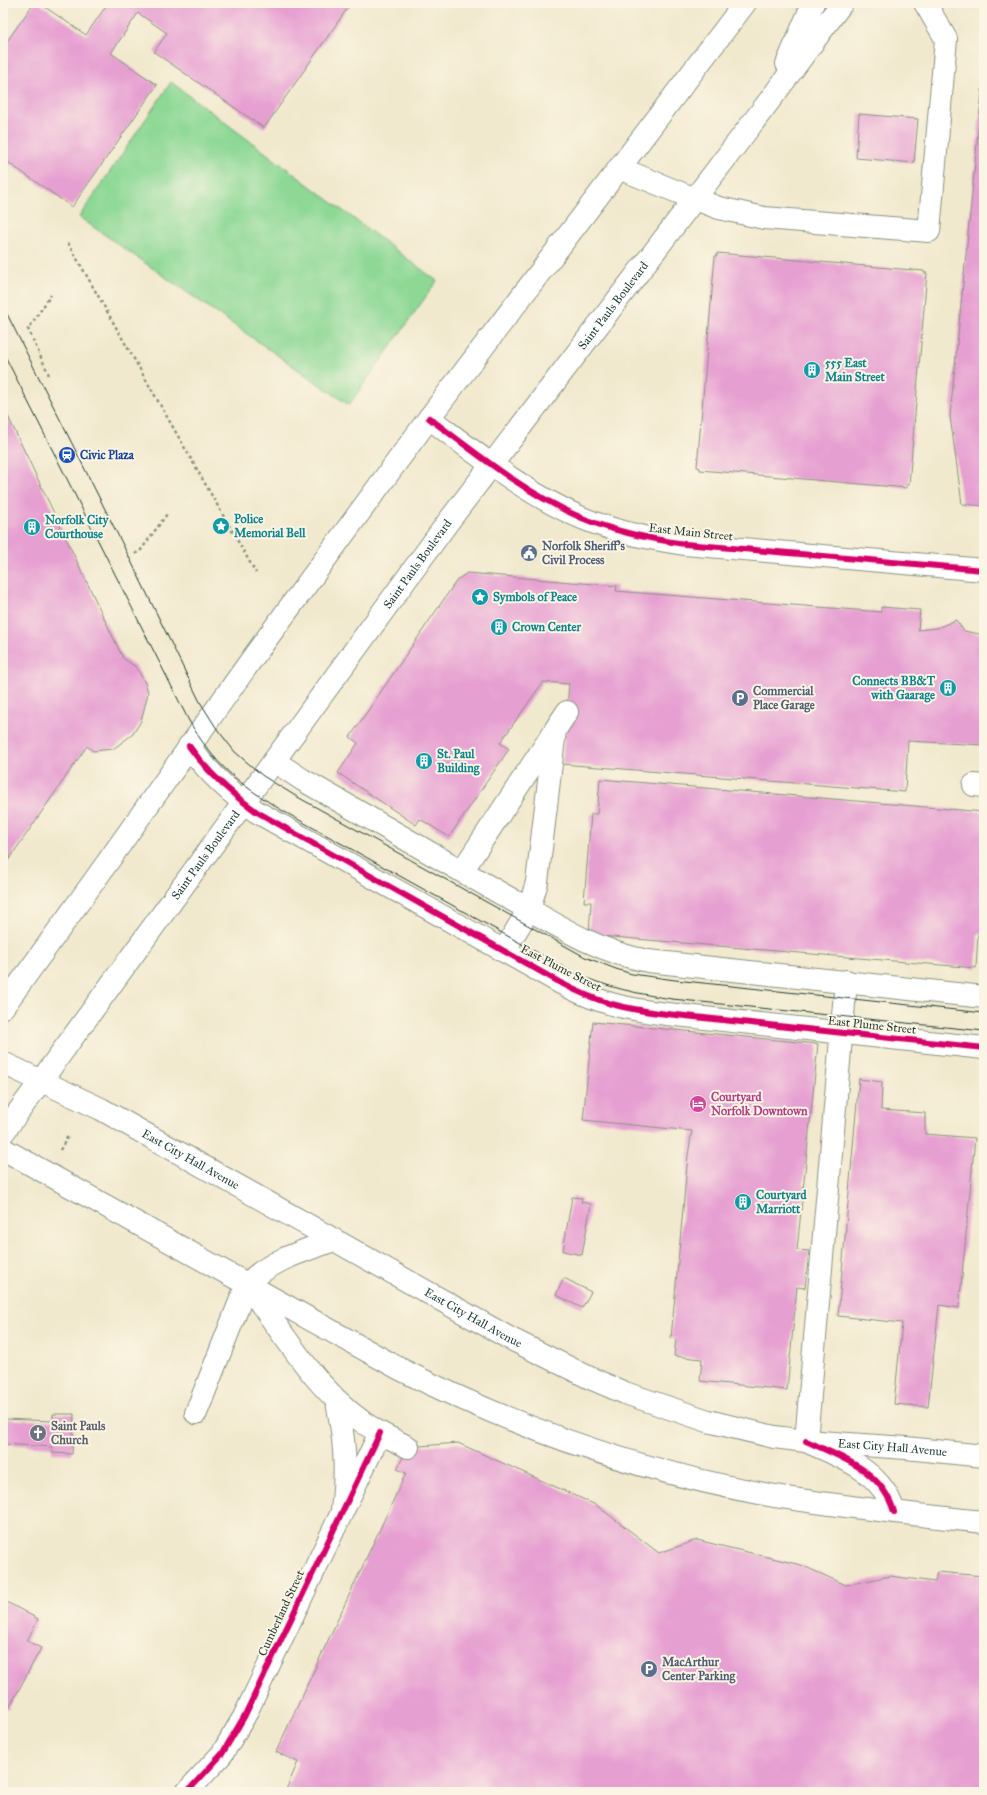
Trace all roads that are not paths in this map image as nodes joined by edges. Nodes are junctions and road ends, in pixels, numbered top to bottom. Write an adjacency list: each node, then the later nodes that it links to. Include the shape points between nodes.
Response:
1 (745, 3): 6 (main road)
2 (813, 3): 5 (main road)
3 (842, 3): 5 (main road, Saint Pauls Boulevard)
4 (925, 3): 7 (main road, via 946,39 929,231 764,218 719,208)
5 (774, 96): 7 (main road, Saint Pauls Boulevard)
6 (619, 168): 7 (main road); 8 (main road)
7 (695, 199): 9 (main road, Saint Pauls Boulevard)
8 (429, 418): 9 (main road, East Main Street); 13 (main road)
9 (492, 464): 10 (main road, East Main Street, via 561,508 605,526 645,538 685,544); 14 (main road, Saint Pauls Boulevard)
10 (984, 570)
11 (566, 712): 12 (main road)
12 (555, 730): 16 (main road); 17 (main road, via 538,874)
13 (189, 746): 15 (main road, East Plume Street, via 213,776); 21 (main road)
14 (274, 761): 15 (main road, Saint Pauls Boulevard); 16 (main road, via 302,780)
15 (244, 802): 18 (main road, East Plume Street, via 287,831); 25 (main road, Saint Pauls Boulevard)
16 (462, 871): 17 (main road)
17 (529, 909): 18 (main road); 19 (main road, via 596,944 631,958)
18 (504, 951): 22 (main road, East Plume Street, via 574,990 607,1004)
19 (846, 981): 20 (main road); 22 (main road)
20 (984, 997)
21 (3, 1007)
22 (842, 1033): 23 (main road, East Plume Street); 33 (main road)
23 (984, 1048)
24 (3, 1063): 25 (main road, East City Hall Avenue)
25 (41, 1081): 26 (main road, Saint Pauls Boulevard); 28 (main road, East City Hall Avenue, via 101,1108)
26 (3, 1133)
27 (3, 1148): 29 (main road)
28 (334, 1240): 29 (main road, via 265,1268); 33 (main road, East City Hall Avenue, via 502,1335 625,1393 708,1421 774,1437)
29 (247, 1284): 30 (main road); 31 (main road); 37 (main road, via 442,1390 594,1450 690,1478 742,1489 786,1498)
30 (337, 1402): 32 (main road); 36 (main road, via 345,1449 346,1479)
31 (196, 1413)
32 (380, 1433): 34 (main road); 36 (main road, Cumberland Street)
33 (806, 1441): 35 (main road, East City Hall Avenue); 37 (main road, via 865,1470 881,1484)
34 (408, 1447)
35 (984, 1456)
36 (342, 1510): 39 (main road, Cumberland Street, via 244,1717 222,1754)
37 (894, 1512): 38 (main road)
38 (984, 1522)
39 (187, 1792)

